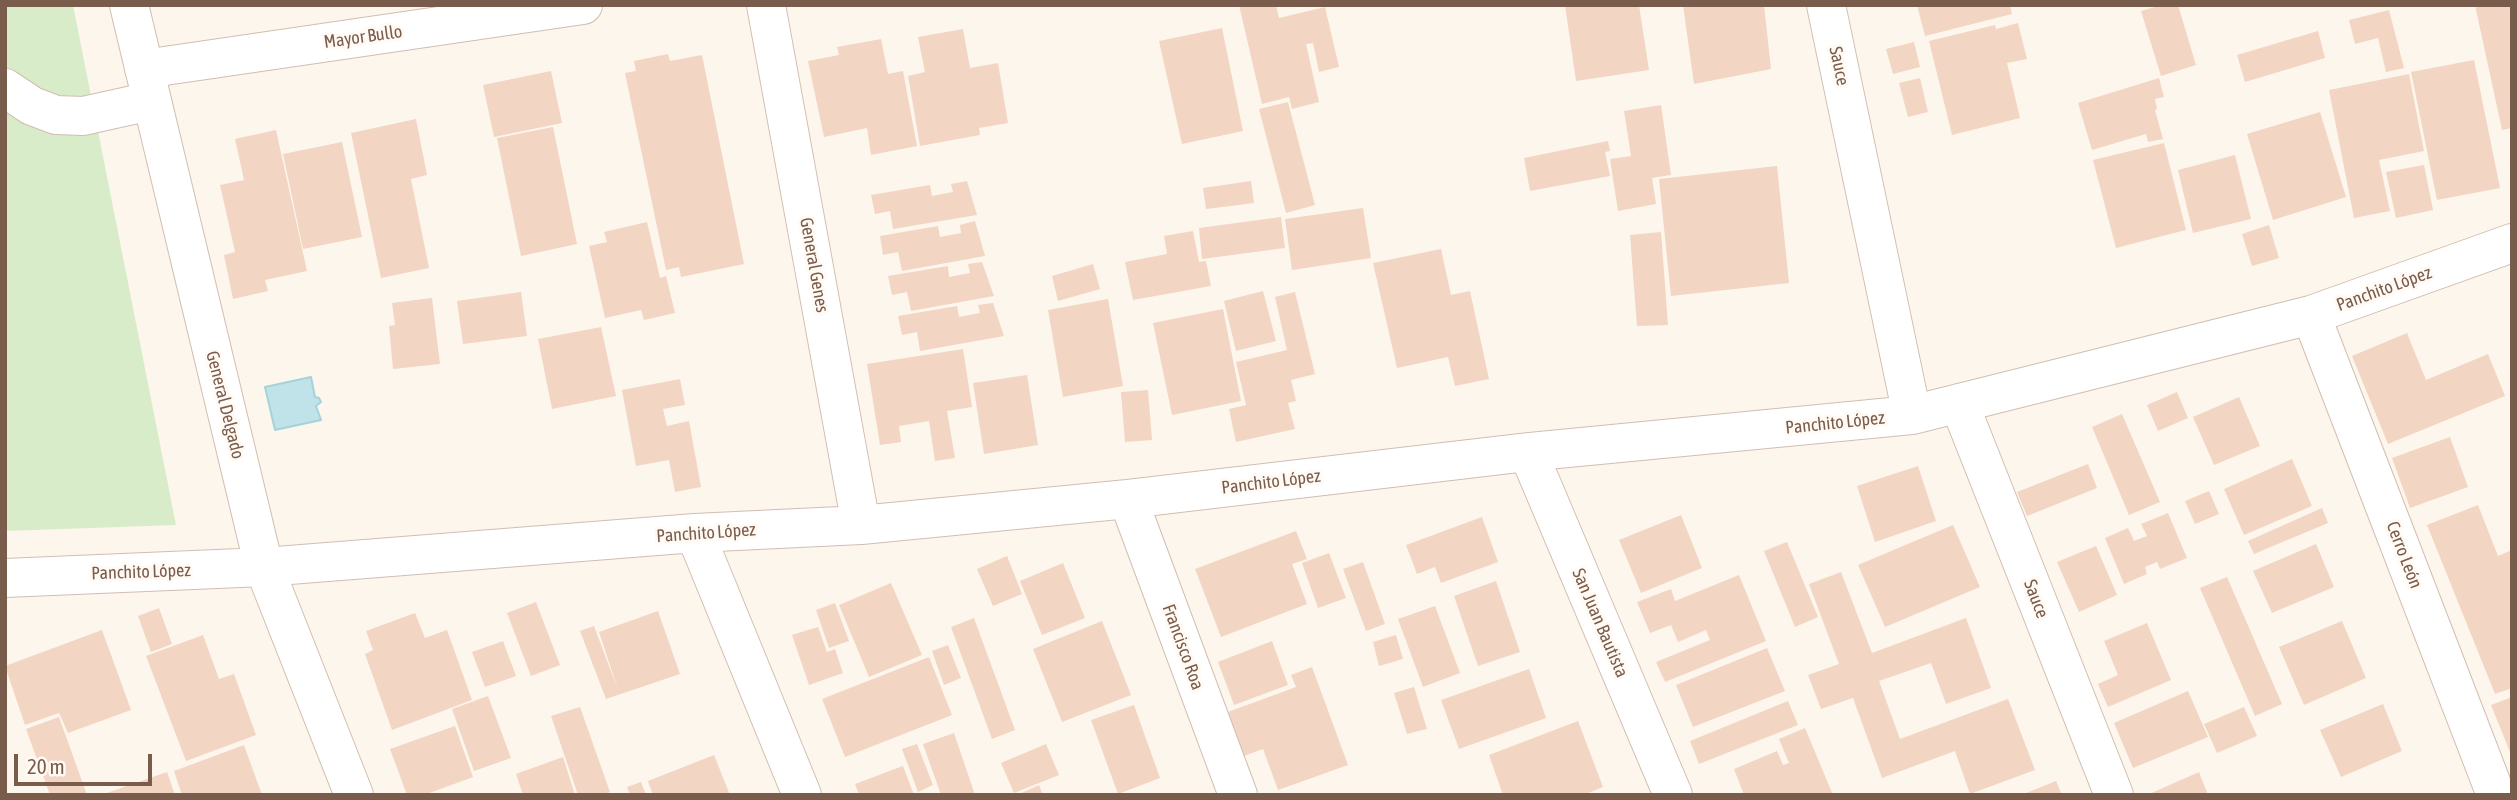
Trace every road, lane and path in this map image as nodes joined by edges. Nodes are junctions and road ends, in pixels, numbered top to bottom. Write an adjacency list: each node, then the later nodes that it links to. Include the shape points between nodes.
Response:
1 (129, 5): 5 (street, General Delgado)
2 (583, 5): 5 (street, Mayor Bullo)
3 (766, 5): 13 (street, General Genes)
4 (1826, 5): 10 (street, Sauce)
5 (148, 85): 6 (street, Mayor Bullo, via 83,116 56,115); 15 (street, General Delgado)
6 (5, 88)
7 (2512, 243): 8 (street, Panchito López)
8 (2311, 315): 9 (street, Panchito López); 22 (street, Cerro León)
9 (1959, 403): 10 (street, Panchito López); 21 (street, Sauce)
10 (1912, 415): 11 (street, Panchito López)
11 (1528, 452): 12 (street, Panchito López); 20 (street, San Juan Bautista)
12 (1128, 499): 13 (street, Panchito López); 19 (street, Francisco Roa)
13 (861, 525): 14 (street, Panchito López)
14 (695, 533): 15 (street, Panchito López); 18 (street)
15 (264, 567): 16 (street, Panchito López); 17 (street, General Delgado)
16 (5, 578)
17 (354, 795)
18 (802, 795)
19 (1238, 795)
20 (1673, 795)
21 (2113, 795)
22 (2496, 795)

